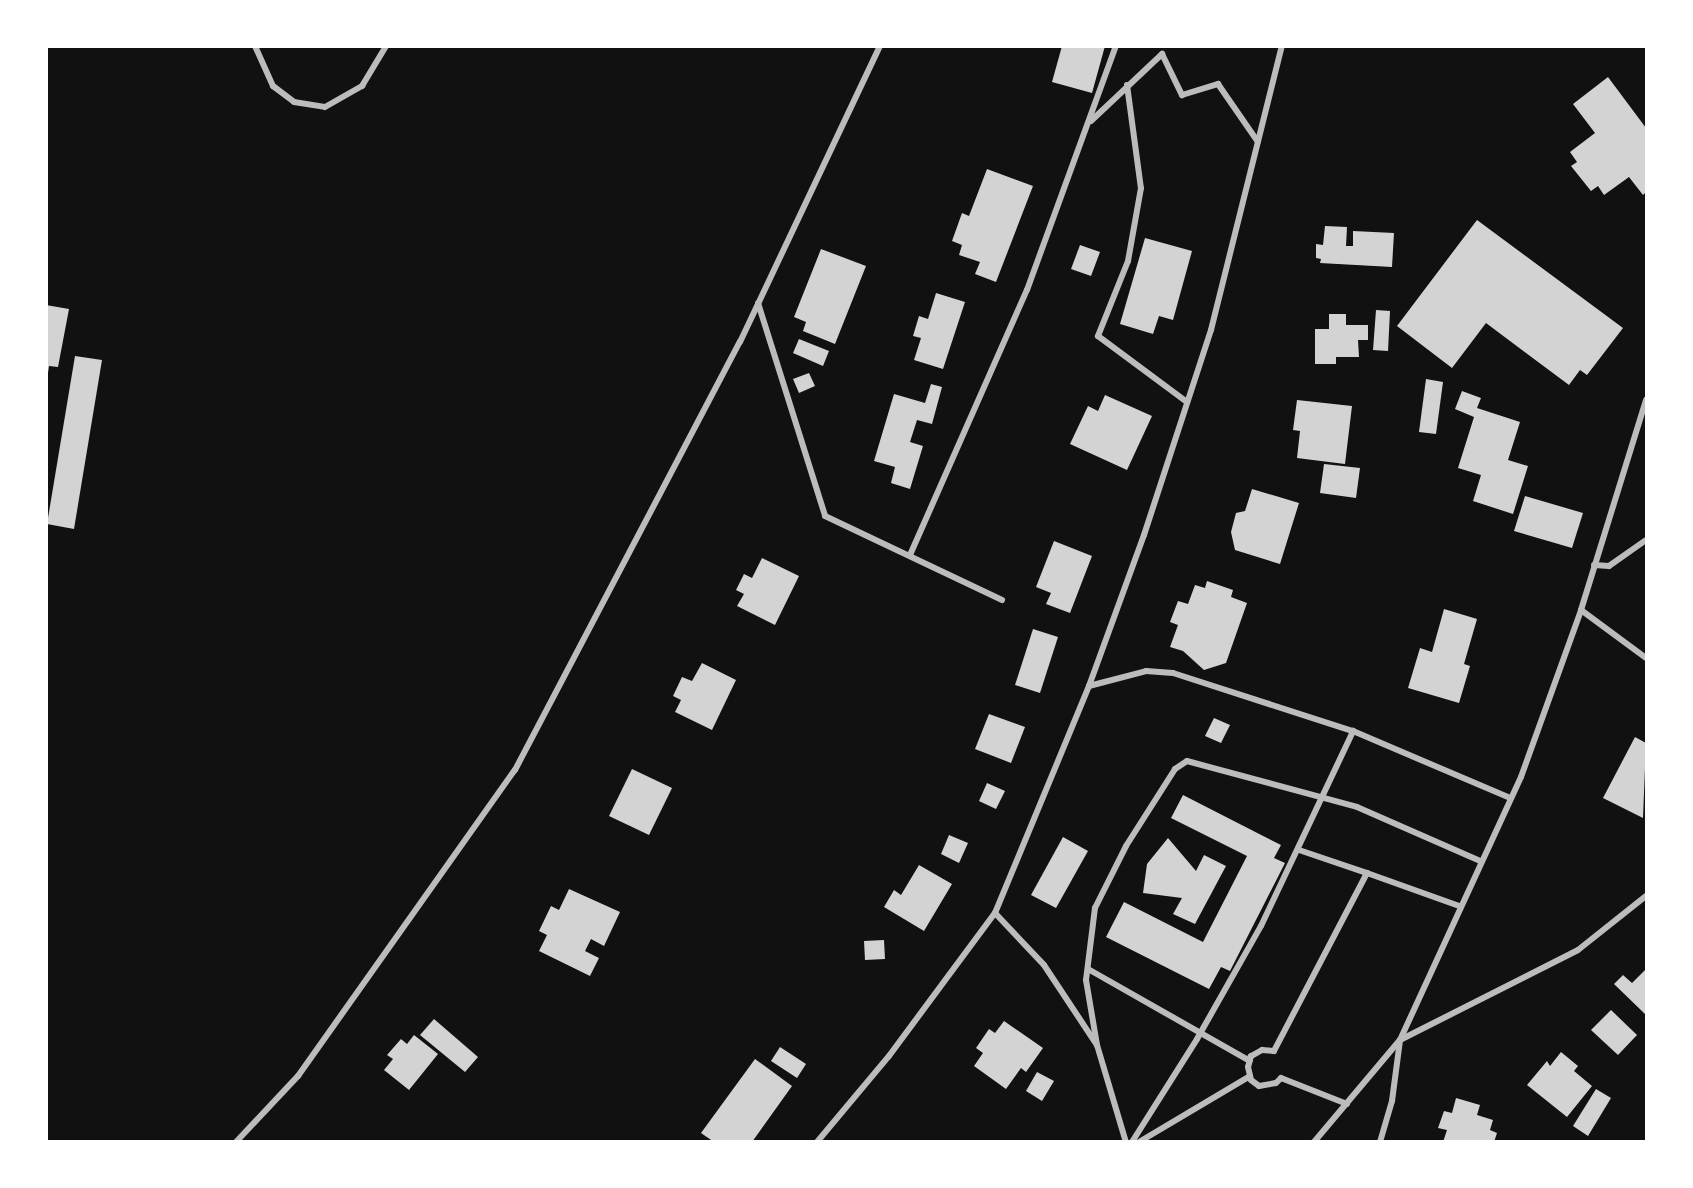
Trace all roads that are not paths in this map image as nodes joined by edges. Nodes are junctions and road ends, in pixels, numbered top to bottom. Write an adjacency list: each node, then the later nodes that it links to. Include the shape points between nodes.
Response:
1 (255, 46): 2 (street, via 273,86 294,102 325,107 362,86)
2 (386, 46)
3 (880, 46): 9 (street)
4 (1116, 46): 7 (street)
5 (1282, 46): 8 (street)
6 (1127, 85): 7 (street); 8 (street, via 1162,54 1182,95 1218,84); 11 (street, via 1141,188 1128,261 1098,336)
7 (1088, 123): 13 (street, via 1028,290)
8 (1258, 142): 11 (street, via 1211,330)
9 (758, 303): 13 (street, via 825,516); 35 (street, via 515,770 298,1076)
10 (1647, 400): 14 (street)
11 (1187, 402): 18 (street)
12 (1647, 540): 14 (street, via 1609,566)
13 (910, 555): 15 (street)
14 (1594, 565): 16 (street)
15 (1002, 600)
16 (1581, 610): 17 (street); 21 (street)
17 (1647, 658)
18 (1089, 686): 19 (street, via 1146,671 1173,673); 27 (street)
19 (1353, 731): 20 (street); 21 (street)
20 (1320, 797): 22 (street); 23 (street, via 1357,807); 28 (street, via 1187,761 1175,769 1126,846 1095,908)
21 (1510, 798): 23 (street)
22 (1299, 850): 24 (street); 29 (street)
23 (1480, 861): 26 (street)
24 (1367, 873): 26 (street); 32 (street, via 1274,1051 1262,1050 1251,1056)
25 (1647, 896): 30 (street, via 1578,950)
26 (1459, 906): 30 (street)
27 (994, 913): 31 (street, via 1044,965); 36 (street, via 889,1056)
28 (1088, 969): 29 (street); 31 (street)
29 (1200, 1033): 32 (street); 38 (street)
30 (1400, 1040): 34 (street); 41 (street, via 1392,1101)
31 (1096, 1045): 37 (street)
32 (1250, 1061): 33 (street)
33 (1250, 1076): 34 (street, via 1260,1086 1281,1078); 39 (street)
34 (1347, 1104): 40 (street)
35 (236, 1142)
36 (817, 1142)
37 (1126, 1142)
38 (1132, 1142)
39 (1139, 1142)
40 (1314, 1142)
41 (1380, 1142)

